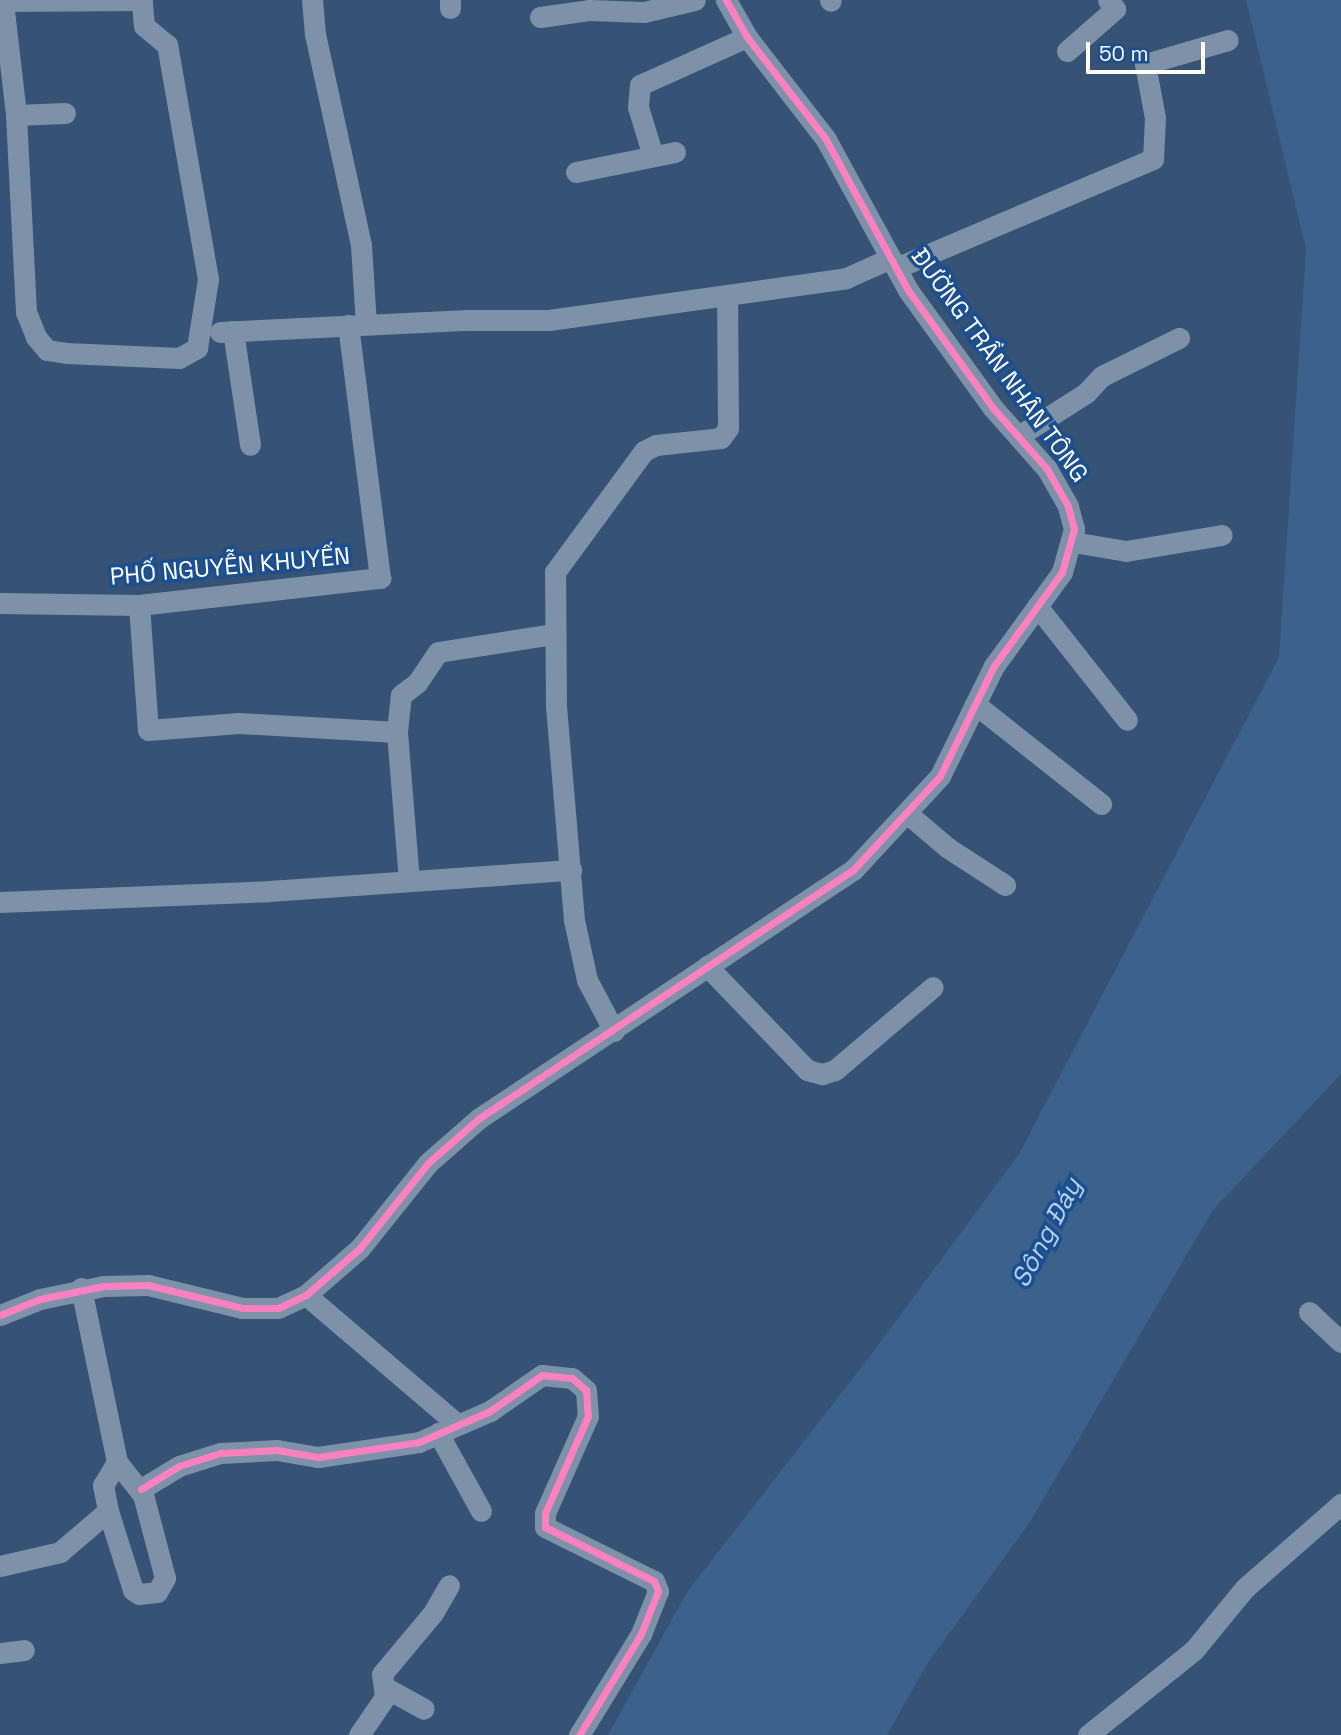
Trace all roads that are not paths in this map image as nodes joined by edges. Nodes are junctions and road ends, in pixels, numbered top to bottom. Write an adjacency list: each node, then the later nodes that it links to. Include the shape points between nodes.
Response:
1 (312, 0): 18 (street, via 315,34 360,246)
2 (695, 0): 7 (street, via 644,12 589,10)
3 (726, 0): 8 (street, ĐƯỜNG TRẦN NHÂN TÔNG)
4 (1108, 0): 10 (street, via 1115,9)
5 (1, 1): 6 (street); 12 (street)
6 (142, 1): 12 (street, via 144,26 167,45 206,260 208,298 197,348 191,355 66,353 47,350 36,337 26,312)
7 (540, 17)
8 (747, 37): 14 (street, via 640,85 638,107); 16 (street, ĐƯỜNG TRẦN NHÂN TÔNG, via 825,138)
9 (1228, 40): 16 (street, via 1145,64 1155,118 1153,159)
10 (1067, 51)
11 (65, 113): 12 (street)
12 (16, 115)
13 (676, 152): 14 (street)
14 (653, 156): 15 (street)
15 (576, 172)
16 (894, 263): 17 (street, via 846,278); 20 (street, ĐƯỜNG TRẦN NHÂN TÔNG, via 993,408)
17 (727, 298): 18 (street, via 548,320); 27 (street, via 728,428 721,438 656,445 644,451 555,572)
18 (357, 324): 21 (street, via 227,332); 25 (street, PHỐ NGUYỄN KHUYẾN, via 380,578)
19 (1180, 338): 20 (street, via 1102,376 1086,393)
20 (1020, 435): 23 (street, ĐƯỜNG TRẦN NHÂN TÔNG, via 1068,506)
21 (250, 445)
22 (1222, 535): 23 (street, via 1126,551)
23 (1073, 542): 26 (street, ĐƯỜNG TRẦN NHÂN TÔNG, via 1062,572)
24 (0, 603): 25 (street, PHỐ NGUYỄN KHUYẾN)
25 (139, 605): 30 (street, via 148,730 239,723)
26 (1037, 606): 28 (street, ĐƯỜNG TRẦN NHÂN TÔNG, via 994,666); 29 (street)
27 (553, 634): 30 (street, via 438,652 417,683 401,695); 33 (street)
28 (975, 704): 31 (street); 32 (street, ĐƯỜNG TRẦN NHÂN TÔNG, via 940,776)
29 (1127, 720)
30 (397, 732): 34 (street)
31 (1101, 804)
32 (909, 815): 35 (street, via 948,848); 37 (street, ĐƯỜNG TRẦN NHÂN TÔNG, via 853,870)
33 (571, 870): 34 (street); 39 (street, via 574,920 587,980)
34 (409, 881): 36 (street)
35 (1005, 885)
36 (0, 902)
37 (708, 966): 38 (street, via 807,1070 822,1074 835,1070); 39 (street, ĐƯỜNG TRẦN NHÂN TÔNG)
38 (933, 987)
39 (614, 1031): 40 (street, ĐƯỜNG TRẦN NHÂN TÔNG, via 478,1119 428,1163 360,1248)
40 (306, 1295): 41 (street, ĐƯỜNG TRẦN NHÂN TÔNG, via 278,1308 242,1308 148,1285); 45 (street, via 362,1343)
41 (83, 1298): 43 (street, ĐƯỜNG TRẦN NHÂN TÔNG); 46 (street)
42 (1309, 1312): 44 (street)
43 (0, 1315)
44 (1341, 1342)
45 (448, 1429): 47 (street, via 419,1442 318,1457 277,1450 220,1453 184,1464); 50 (street); 59 (street, via 490,1411 542,1375 572,1378 586,1390 588,1416 545,1513 545,1527 654,1581 659,1591 640,1634)
46 (117, 1462): 47 (street); 49 (street, via 103,1485)
47 (141, 1489): 49 (street, via 165,1578 157,1592 133,1590)
48 (1341, 1504): 57 (street, via 1245,1588 1194,1650)
49 (108, 1511): 51 (street, via 60,1552)
50 (481, 1511)
51 (0, 1566)
52 (449, 1585): 55 (street, via 433,1613 382,1674)
53 (24, 1650): 54 (street)
54 (0, 1653)
55 (386, 1688): 56 (street); 58 (street)
56 (424, 1709)
57 (1090, 1734)
58 (359, 1735)
59 (579, 1735)

